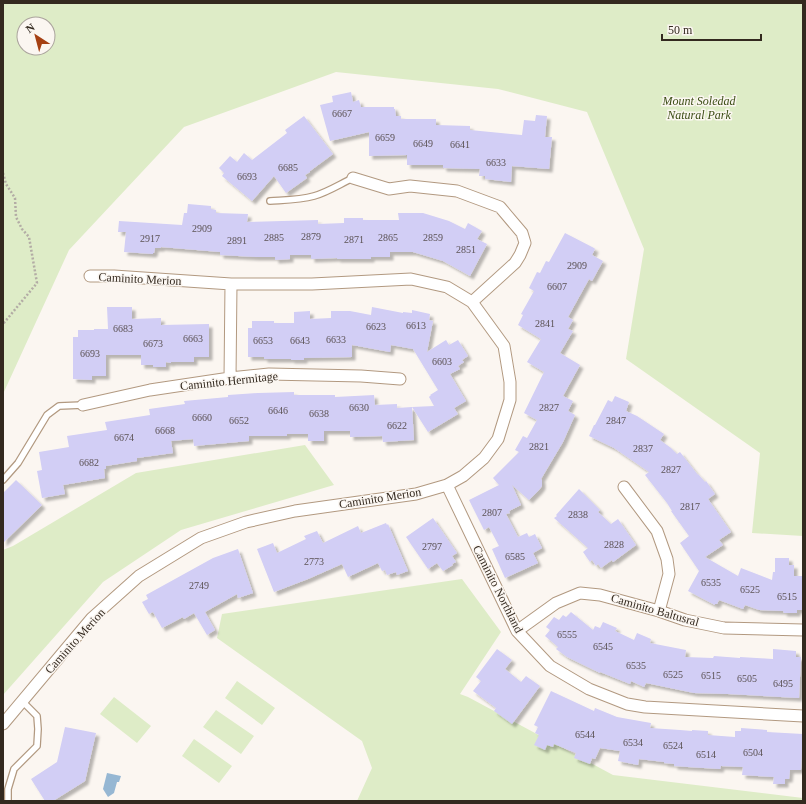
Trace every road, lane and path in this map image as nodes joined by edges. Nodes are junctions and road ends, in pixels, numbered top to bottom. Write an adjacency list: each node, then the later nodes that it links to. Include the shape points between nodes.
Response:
1 (3, 173): 7 (path, via 6,184 15,198 16,217 29,237 37,283)
2 (353, 178): 3 (lane, via 313,196); 6 (street, via 389,189 410,186 457,191 500,207 522,233 525,243 515,263)
3 (270, 200)
4 (90, 276): 5 (street, Caminito Merion)
5 (232, 284): 6 (street, Caminito Merion, via 312,284 411,279 446,287); 8 (street)
6 (472, 302): 12 (street, Caminito Merion, via 504,346 510,400 498,439 484,458 463,476)
7 (3, 324)
8 (230, 378): 9 (street, Caminito Hermitage, via 269,374); 10 (street, Caminito Hermitage, via 150,390)
9 (400, 379)
10 (83, 405): 11 (lane, via 59,406 47,415 18,463)
11 (3, 480)
12 (447, 485): 16 (street, Caminito Northland); 17 (street, Caminito Merion, via 416,494 295,511 246,522 201,538 139,576 92,618)
13 (624, 488): 14 (street, via 657,531 667,559 669,574)
14 (659, 611): 15 (street, Caminito Baltusral, via 685,620 724,628); 16 (street, Caminito Baltusral, via 600,594 580,593 556,603)
15 (803, 630)
16 (517, 631): 18 (street, Caminito Northland, via 550,666 589,689 627,704)
17 (22, 701): 19 (street, Caminito Merion); 20 (lane, via 37,716 37,746 14,769 8,789)
18 (803, 716)
19 (3, 724)
20 (8, 801)

